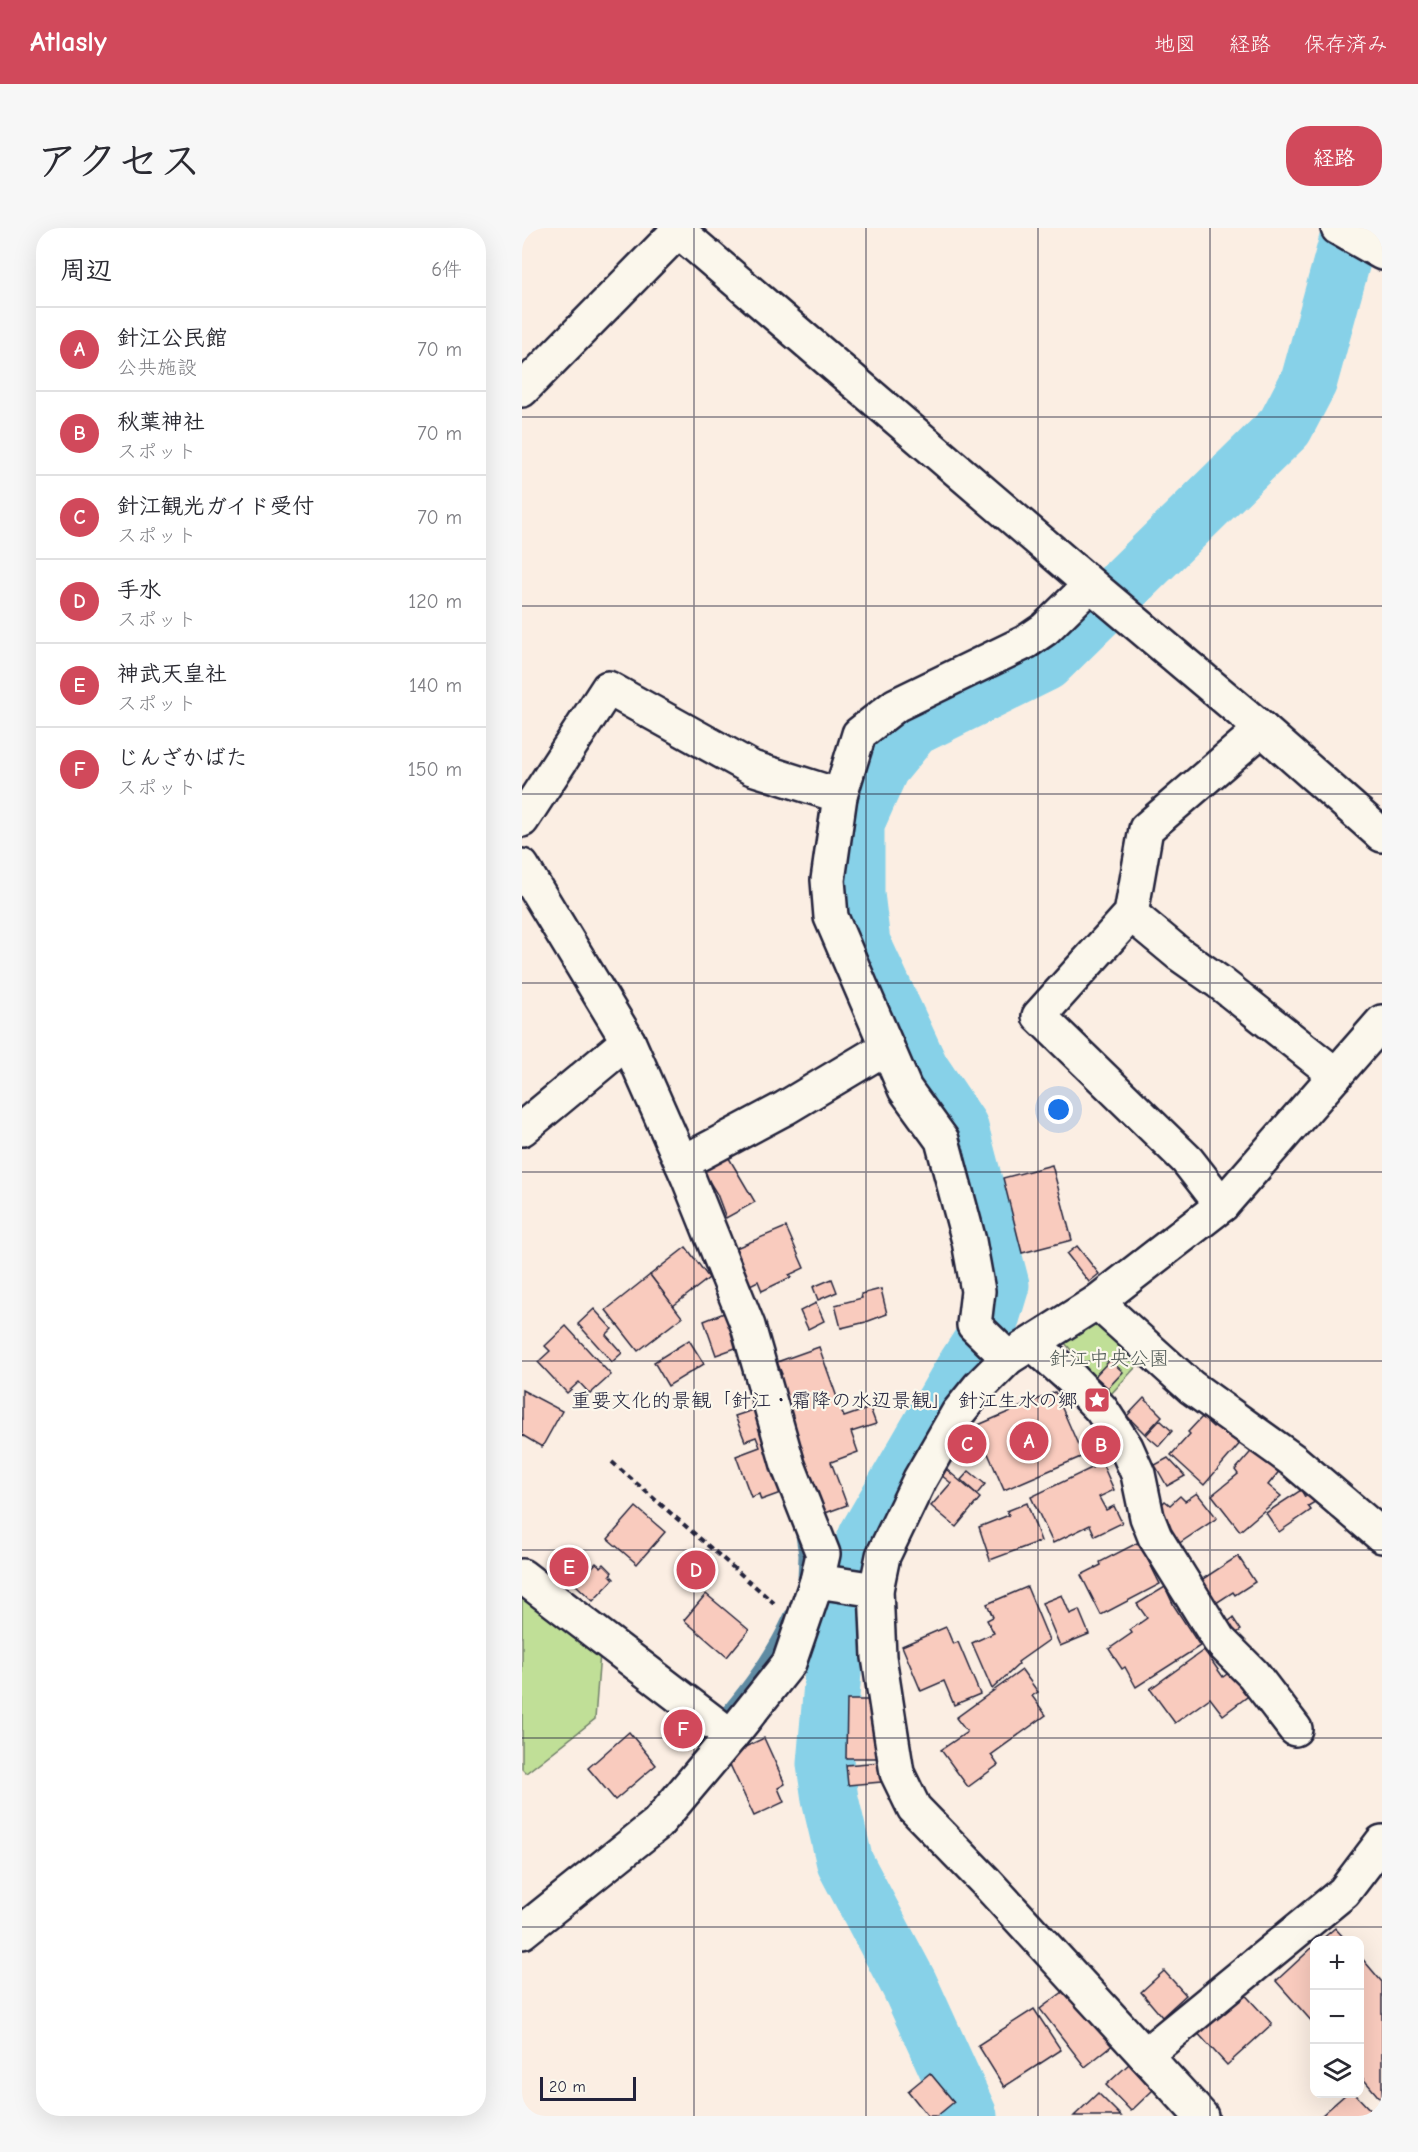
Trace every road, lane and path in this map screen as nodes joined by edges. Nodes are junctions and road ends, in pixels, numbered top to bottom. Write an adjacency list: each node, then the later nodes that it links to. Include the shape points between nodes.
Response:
1 (1338, 228): 3 (street)
2 (677, 230): 4 (street); 5 (street)
3 (1380, 252)
4 (522, 390)
5 (1103, 595): 6 (street); 7 (street, via 1026,642 896,705 859,734)
6 (1262, 729): 9 (street); 11 (street, via 1146,829)
7 (840, 796): 8 (street, via 752,768 608,688); 14 (street, via 828,880 831,916)
8 (522, 820)
9 (1382, 834)
10 (522, 866): 13 (street)
11 (1131, 914): 15 (street); 18 (street, via 1039,1016 1187,1160)
12 (1382, 1022): 15 (street)
13 (628, 1041): 16 (street); 17 (street)
14 (887, 1047): 17 (street); 20 (street, via 905,1089 942,1140 978,1291 975,1325)
15 (1336, 1075): 18 (street)
16 (522, 1129)
17 (682, 1163): 24 (street, via 748,1326 788,1465 823,1554)
18 (1222, 1205): 19 (street)
19 (1097, 1302): 20 (street); 22 (street, via 1191,1387 1294,1461)
20 (1004, 1344): 25 (street, via 920,1479 883,1556); 28 (street, via 1071,1378 1101,1409 1138,1474 1155,1537 1219,1640 1253,1674)
21 (612, 1462): 26 (path)
22 (1382, 1536)
23 (522, 1576): 27 (street)
24 (822, 1581): 25 (street); 27 (street, via 789,1663)
25 (872, 1589): 31 (street, via 897,1773 914,1808)
26 (776, 1604)
27 (720, 1728): 30 (street, via 657,1824)
28 (1295, 1729)
29 (1382, 1842): 31 (street, via 1344,1892)
30 (522, 1932)
31 (1145, 2055): 32 (street)
32 (1201, 2116)

